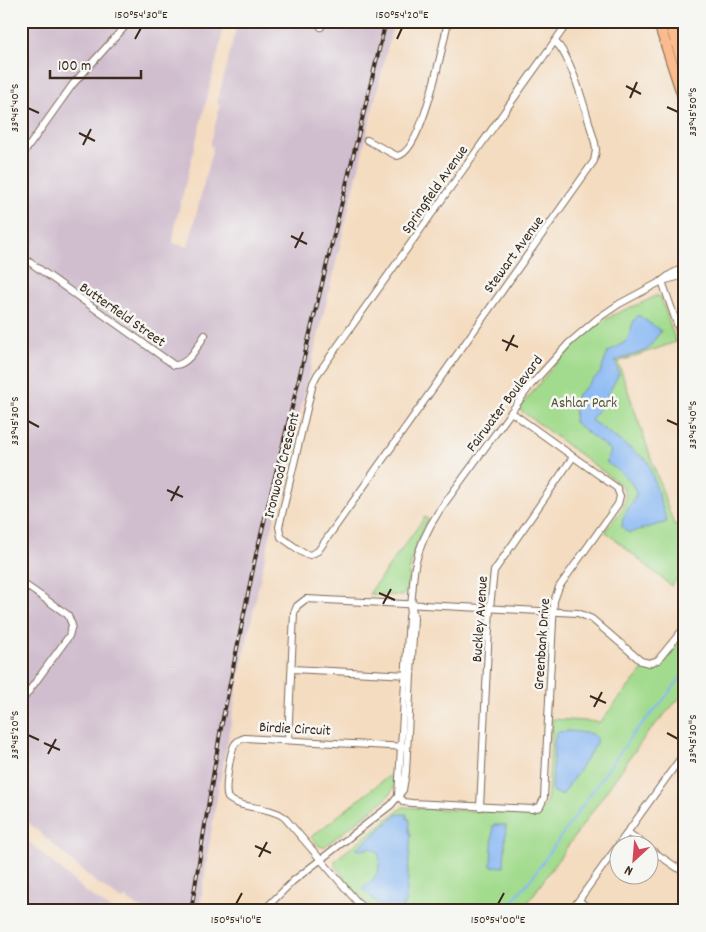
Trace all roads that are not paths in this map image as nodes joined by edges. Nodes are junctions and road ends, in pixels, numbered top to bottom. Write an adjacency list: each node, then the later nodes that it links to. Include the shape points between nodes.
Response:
1 (130, 21): 12 (street, via 73,84)
2 (316, 21): 7 (street)
3 (448, 21): 11 (street, via 421,126 408,150 400,156)
4 (569, 21): 8 (street, Springfield Avenue)
5 (658, 21): 10 (main road)
6 (668, 21): 9 (main road)
7 (321, 28)
8 (554, 42): 19 (street, Springfield Avenue); 22 (street, Stewart Avenue, via 564,53 586,116 595,143 594,162)
9 (685, 70)
10 (685, 103)
11 (367, 140)
12 (21, 157)
13 (21, 256): 17 (street, Butterfield Street, via 174,365 186,361)
14 (685, 267): 16 (street)
15 (685, 275): 16 (street, Fairwater Boulevard)
16 (662, 281): 18 (street); 20 (street, Fairwater Boulevard, via 619,304 576,336 547,365)
17 (205, 335)
18 (685, 347)
19 (319, 372): 22 (street, Ironwood Crescent, via 313,383 279,527 281,537 303,552 315,554)
20 (510, 412): 21 (street, Greenbank Drive); 24 (street, Fairwater Boulevard, via 420,546)
21 (573, 457): 25 (street, Buckley Avenue, via 496,567); 26 (street, Greenbank Drive, via 617,488 620,496 618,504 559,587)
22 (377, 466)
23 (21, 582): 30 (street, via 68,615 72,628)
24 (412, 604): 25 (street); 28 (street, via 302,601 294,613); 29 (street, Fairwater Boulevard, via 414,618)
25 (490, 608): 26 (street); 35 (street, Buckley Avenue)
26 (553, 611): 27 (street, via 585,615 641,661 649,663 658,660); 35 (street, Greenbank Drive, via 542,803 532,809)
27 (685, 627)
28 (292, 669): 29 (street); 31 (street)
29 (408, 675): 32 (street, Fairwater Boulevard)
30 (21, 702)
31 (288, 740): 32 (street, Birdie Circuit); 39 (street, Birdie Circuit, via 239,740 233,748 226,793 235,803 280,813)
32 (404, 747): 34 (street, Fairwater Boulevard)
33 (683, 756): 36 (street)
34 (398, 796): 35 (street, Greenbank Drive, via 410,803); 39 (street, via 391,805)
35 (480, 807)
36 (627, 832): 37 (street); 41 (street)
37 (630, 834)
38 (658, 855): 40 (street)
39 (321, 859): 44 (street, via 281,891); 45 (street)
40 (685, 873)
41 (578, 901): 46 (street); 47 (street)
42 (21, 907): 43 (street)
43 (26, 911)
44 (263, 911)
45 (365, 911)
46 (572, 911)
47 (593, 911)

